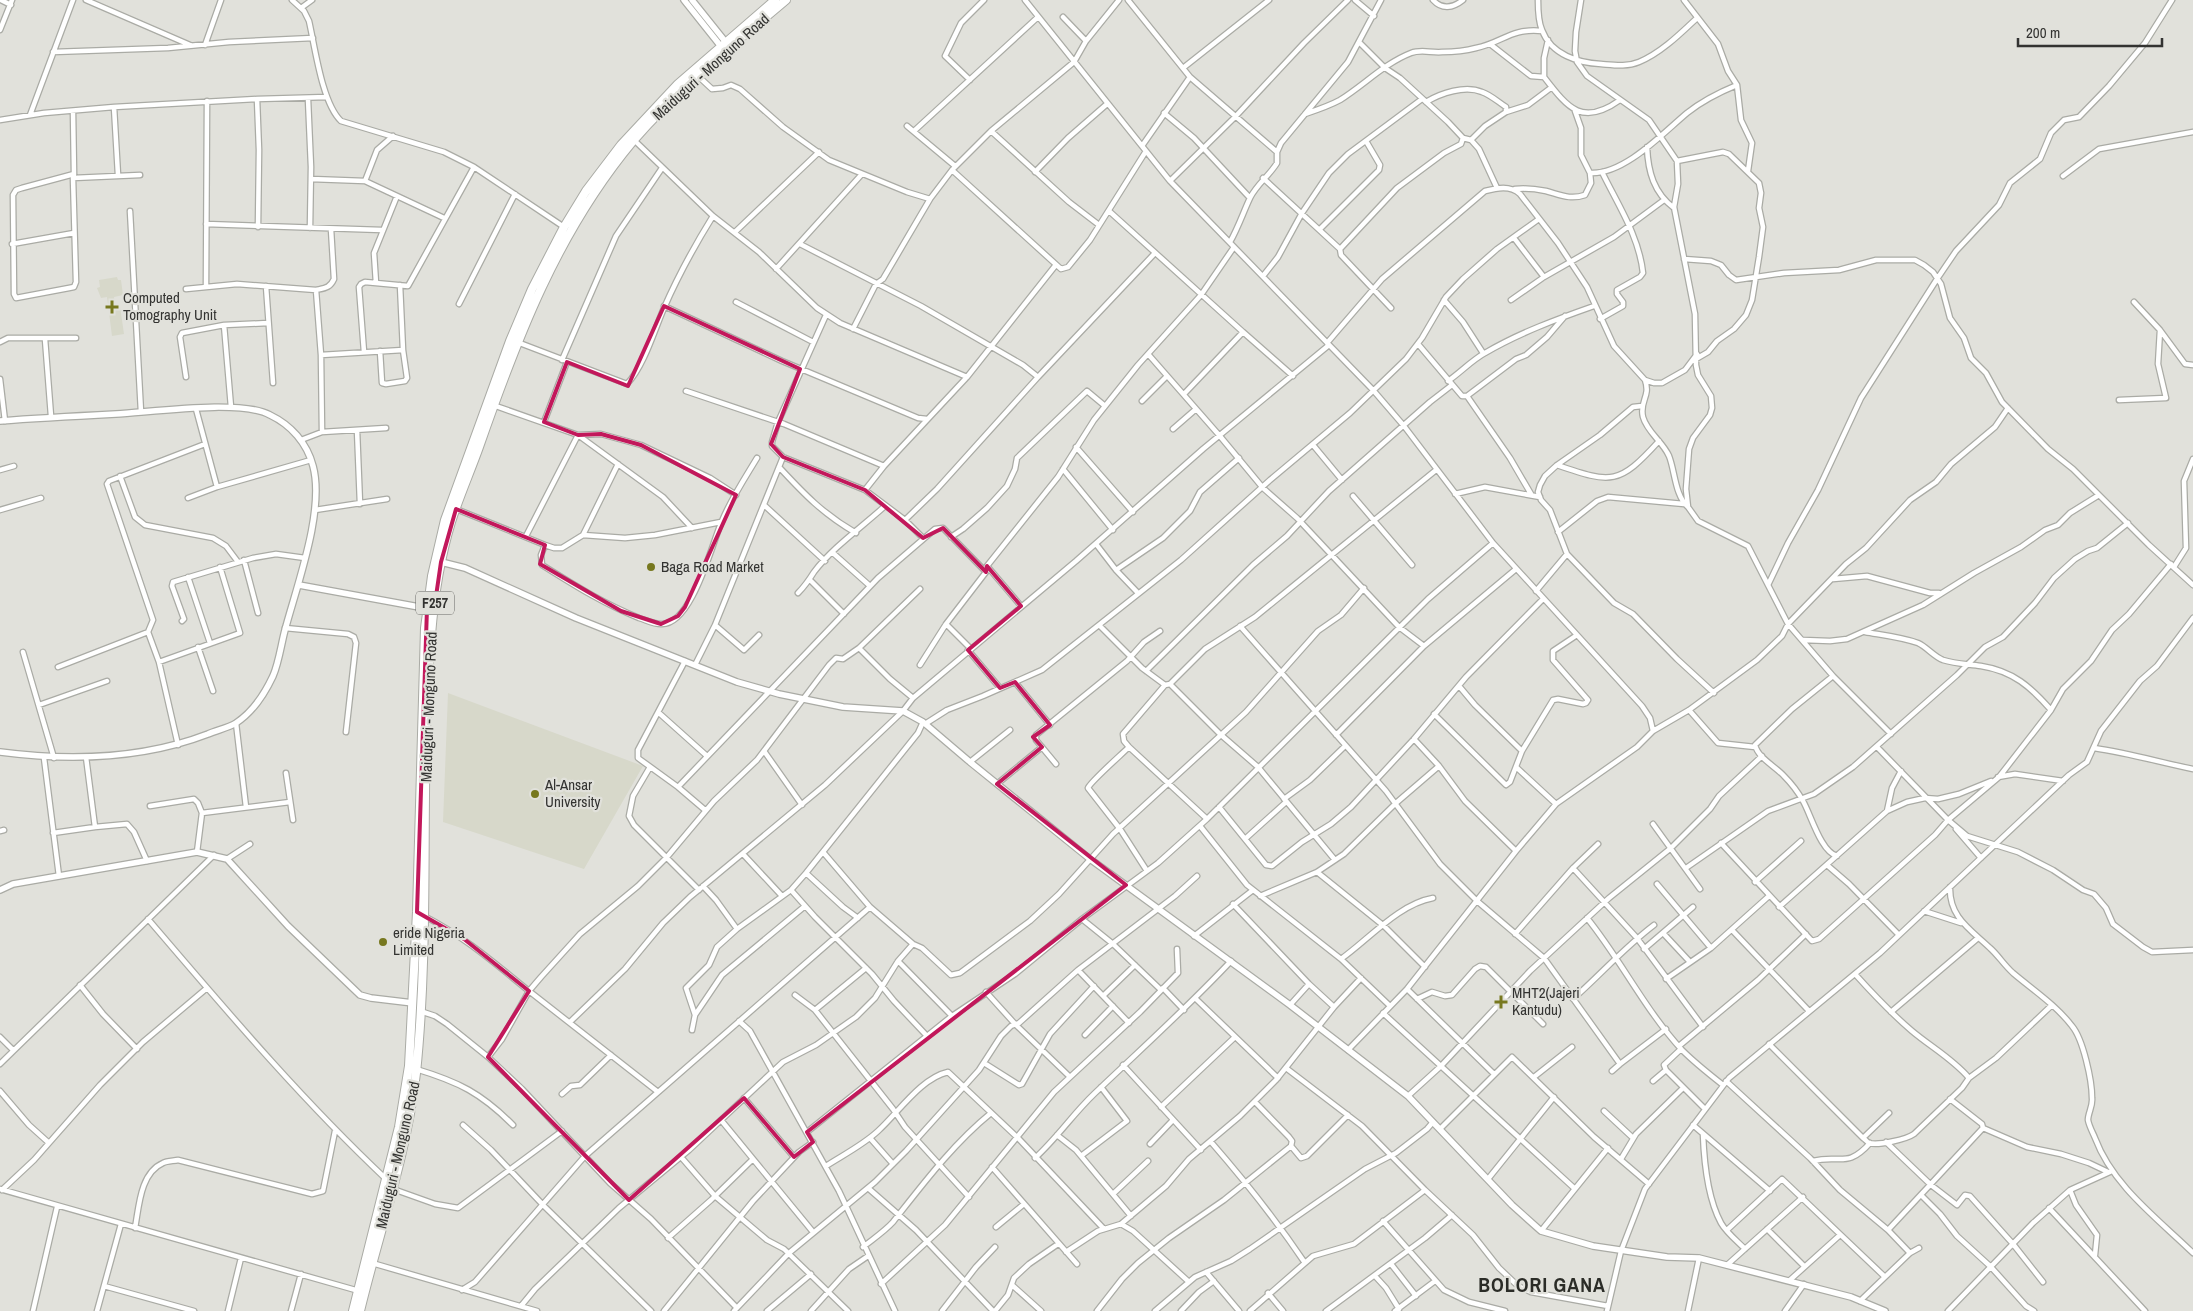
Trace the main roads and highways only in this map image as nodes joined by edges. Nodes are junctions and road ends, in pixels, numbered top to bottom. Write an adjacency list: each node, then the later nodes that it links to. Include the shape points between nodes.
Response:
1 (775, 0): 3 (main road, Maiduguri - Monguno Road / F257)
2 (786, 0): 3 (main road, Maiduguri - Monguno Road / F257)
3 (725, 46): 4 (main road, Maiduguri - Monguno Road / F257, via 615,164 573,226 540,288 456,509); 4 (main road, Maiduguri - Monguno Road / F257, via 678,84 621,145 564,227 532,289 459,480 445,520 432,576)
4 (430, 609): 5 (main road, Maiduguri - Monguno Road / F257, via 422,675)
5 (420, 914): 6 (main road, Maiduguri - Monguno Road / F257, via 410,1066); 6 (main road, Maiduguri - Monguno Road / F257, via 420,1011 416,1069 393,1189)
6 (362, 1291): 7 (main road, Maiduguri - Monguno Road / F257); 8 (main road, Maiduguri - Monguno Road / F257)
7 (353, 1311)
8 (360, 1311)

